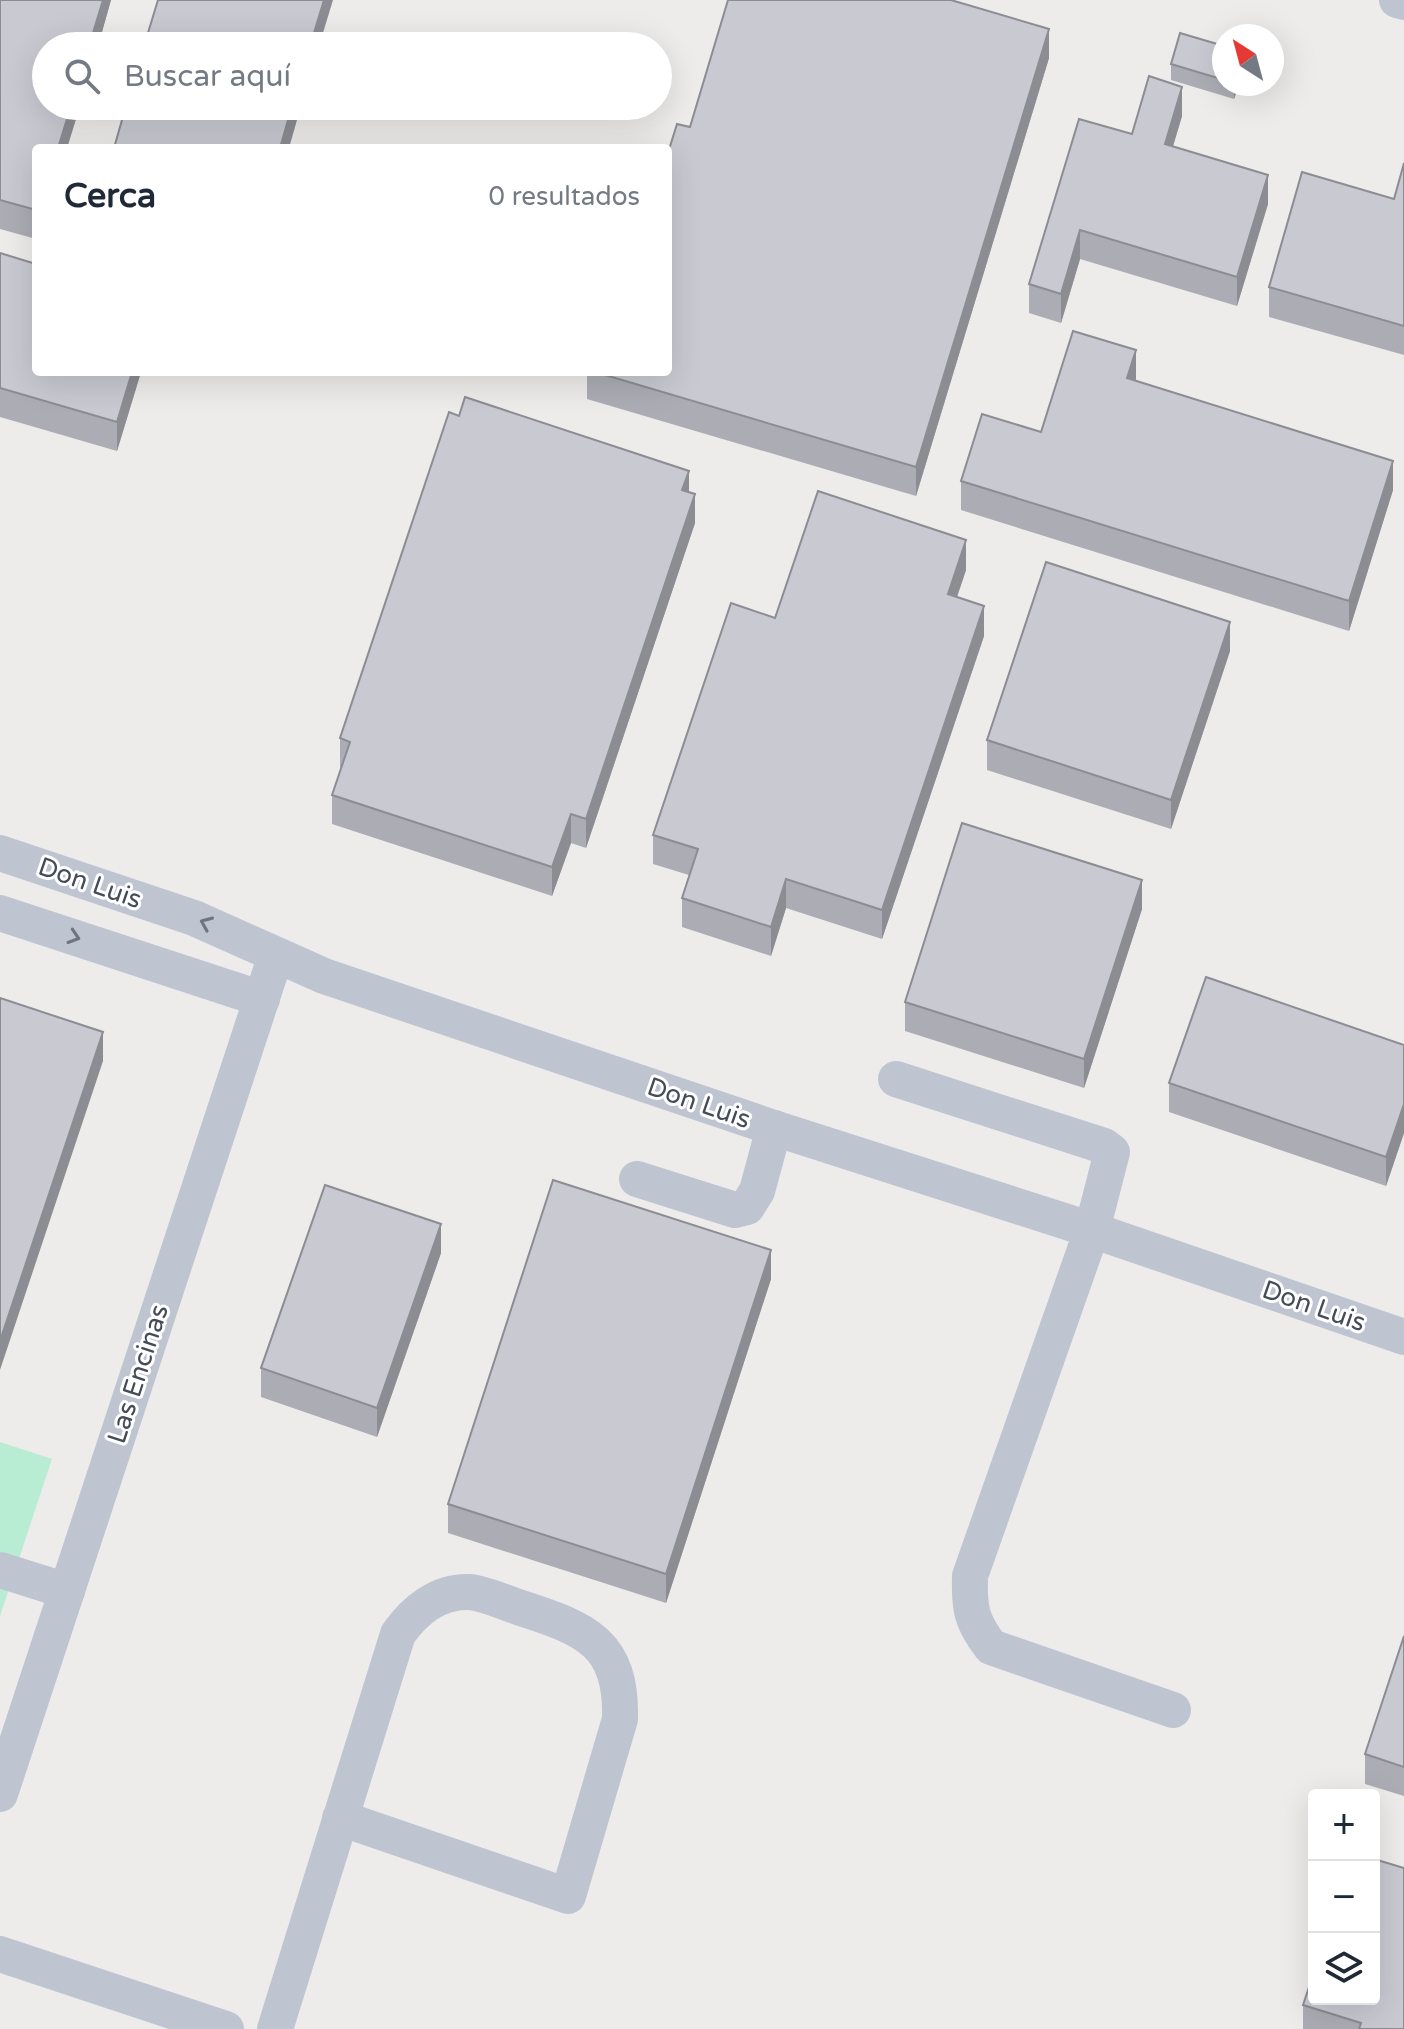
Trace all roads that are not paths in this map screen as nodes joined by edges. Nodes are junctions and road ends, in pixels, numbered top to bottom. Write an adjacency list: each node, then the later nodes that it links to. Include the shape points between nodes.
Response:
1 (1397, 0): 2 (street)
2 (1404, 2)
3 (0, 853): 5 (street, Don Luis, one-way to 3, via 194,918)
4 (0, 913): 6 (street, one-way to 6)
5 (276, 955): 6 (street, Las Encinas); 8 (street, Don Luis, via 339,982)
6 (262, 999): 13 (street, Las Encinas)
7 (896, 1079): 10 (street, via 1112,1152)
8 (774, 1128): 9 (street, via 757,1191 747,1207 735,1210); 10 (street, Don Luis)
9 (637, 1179)
10 (1092, 1230): 11 (street, Don Luis); 14 (street, via 970,1576 969,1608 991,1647)
11 (1404, 1337)
12 (0, 1570): 13 (street)
13 (67, 1591): 15 (street, Las Encinas)
14 (1173, 1710)
15 (0, 1794)
16 (340, 1818): 16 (street, via 398,1634 420,1608 444,1596 471,1592 571,1624 607,1657 621,1697 620,1719 568,1896); 19 (street)
17 (0, 1954): 18 (street)
18 (226, 2029)
19 (275, 2029)

